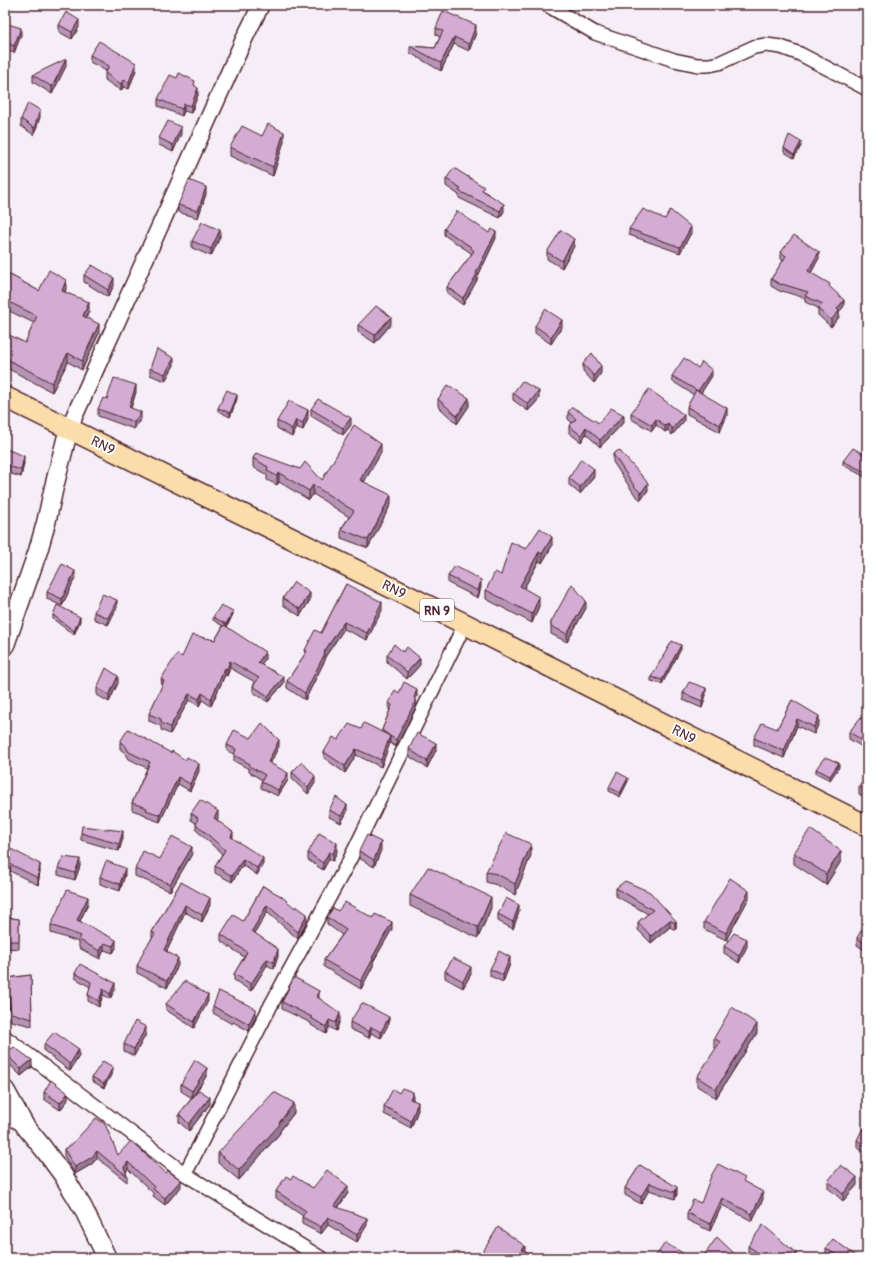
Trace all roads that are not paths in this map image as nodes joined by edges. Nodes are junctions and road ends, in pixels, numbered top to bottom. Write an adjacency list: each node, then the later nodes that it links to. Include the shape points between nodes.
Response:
1 (261, 5): 5 (street)
2 (547, 5): 3 (street, via 595,33 674,60 709,65 766,44 800,54)
3 (867, 89)
4 (5, 397): 5 (main road, RN9 / RN 9)
5 (69, 428): 6 (main road, RN9 / RN 9); 7 (main road, via 38,551)
6 (465, 624): 8 (main road, RN9 / RN 9); 13 (street, via 348,861)
7 (5, 645)
8 (867, 826)
9 (5, 1036): 13 (street)
10 (5, 1090): 12 (main road)
11 (5, 1115): 12 (street)
12 (25, 1126): 14 (main road, via 63,1175 83,1208)
13 (185, 1174): 15 (street)
14 (107, 1258)
15 (321, 1258)

